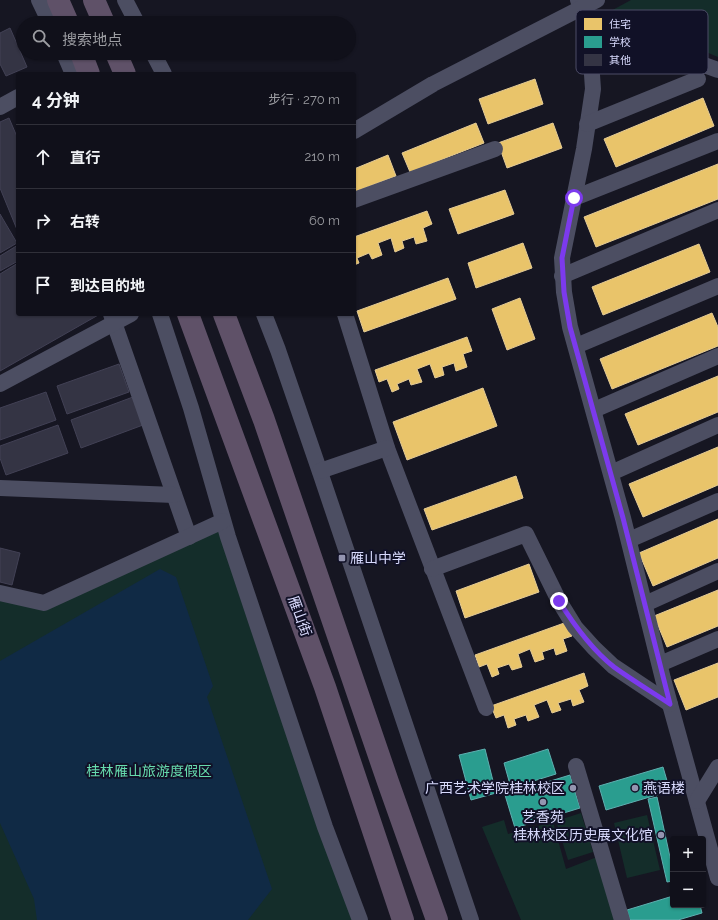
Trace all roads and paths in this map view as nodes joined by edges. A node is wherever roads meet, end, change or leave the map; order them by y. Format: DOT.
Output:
graph roads {
  1 [pos="39,0"];
  2 [pos="58,0"];
  3 [pos="94,0"];
  4 [pos="124,0"];
  5 [pos="578,0"];
  6 [pos="597,0"];
  7 [pos="577,10"];
  8 [pos="581,10"];
  9 [pos="576,11"];
  10 [pos="47,16"];
  11 [pos="65,16"];
  12 [pos="101,16"];
  13 [pos="133,16"];
  14 [pos="119,60"];
  15 [pos="156,60"];
  16 [pos="708,66"];
  17 [pos="718,70"];
  18 [pos="124,72"];
  19 [pos="163,72"];
  20 [pos="592,74"];
  21 [pos="698,79"];
  22 [pos="16,98"];
  23 [pos="0,107"];
  24 [pos="588,124"];
  25 [pos="356,130"];
  26 [pos="718,141"];
  27 [pos="494,149"];
  28 [pos="574,198"];
  29 [pos="356,199"];
  30 [pos="718,210"];
  31 [pos="562,276"];
  32 [pos="718,286"];
  33 [pos="123,316"];
  34 [pos="161,316"];
  35 [pos="189,316"];
  36 [pos="225,316"];
  37 [pos="265,316"];
  38 [pos="346,316"];
  39 [pos="112,319"];
  40 [pos="576,346"];
  41 [pos="718,356"];
  42 [pos="0,384"];
  43 [pos="594,410"];
  44 [pos="718,425"];
  45 [pos="387,448"];
  46 [pos="320,471"];
  47 [pos="611,473"];
  48 [pos="0,488"];
  49 [pos="174,495"];
  50 [pos="718,501"];
  51 [pos="223,521"];
  52 [pos="189,537"];
  53 [pos="629,540"];
  54 [pos="432,569"];
  55 [pos="718,571"];
  56 [pos="0,593"];
  57 [pos="645,604"];
  58 [pos="718,639"];
  59 [pos="660,664"];
  60 [pos="670,704"];
  61 [pos="486,708"];
  62 [pos="576,766"];
  63 [pos="718,767"];
  64 [pos="697,801"];
  65 [pos="718,878"];
  66 [pos="360,920"];
  67 [pos="402,920"];
  68 [pos="437,920"];
  69 [pos="471,920"];
  70 [pos="622,920"];
  1 -- 10 [label="street"];
  2 -- 11 [label="highway"];
  3 -- 12 [label="highway"];
  4 -- 13 [label="street"];
  5 -- 8 [label="street"];
  6 -- 7 [label="street"];
  9 -- 25 [label="street"];
  14 -- 18 [label="highway"];
  15 -- 19 [label="street"];
  16 -- 17 [label="street"];
  20 -- 24 [label="street"];
  21 -- 24 [label="street"];
  22 -- 23 [label="street"];
  24 -- 28 [label="street"];
  26 -- 28 [label="street"];
  27 -- 29 [label="street"];
  28 -- 31 [label="street"];
  30 -- 31 [label="street"];
  31 -- 40 [label="street"];
  32 -- 40 [label="street"];
  33 -- 39 [label="street"];
  34 -- 51 [label="street"];
  35 -- 67 [label="highway, 雁山街"];
  36 -- 68 [label="highway, 雁山街"];
  37 -- 46 [label="street"];
  38 -- 45 [label="street"];
  39 -- 42 [label="street"];
  39 -- 49 [label="street"];
  40 -- 43 [label="street"];
  41 -- 43 [label="street"];
  43 -- 47 [label="street"];
  44 -- 47 [label="street"];
  45 -- 46 [label="street"];
  45 -- 54 [label="street"];
  46 -- 69 [label="street"];
  47 -- 53 [label="street"];
  48 -- 49 [label="street"];
  49 -- 52 [label="street"];
  50 -- 53 [label="street"];
  51 -- 52 [label="street"];
  51 -- 66 [label="street"];
  52 -- 56 [label="street"];
  53 -- 57 [label="street"];
  54 -- 60 [label="street"];
  54 -- 61 [label="street"];
  55 -- 57 [label="street"];
  57 -- 59 [label="street"];
  58 -- 59 [label="street"];
  59 -- 60 [label="street"];
  60 -- 64 [label="street"];
  62 -- 70 [label="street"];
  63 -- 64 [label="street"];
  64 -- 65 [label="street"];
}
